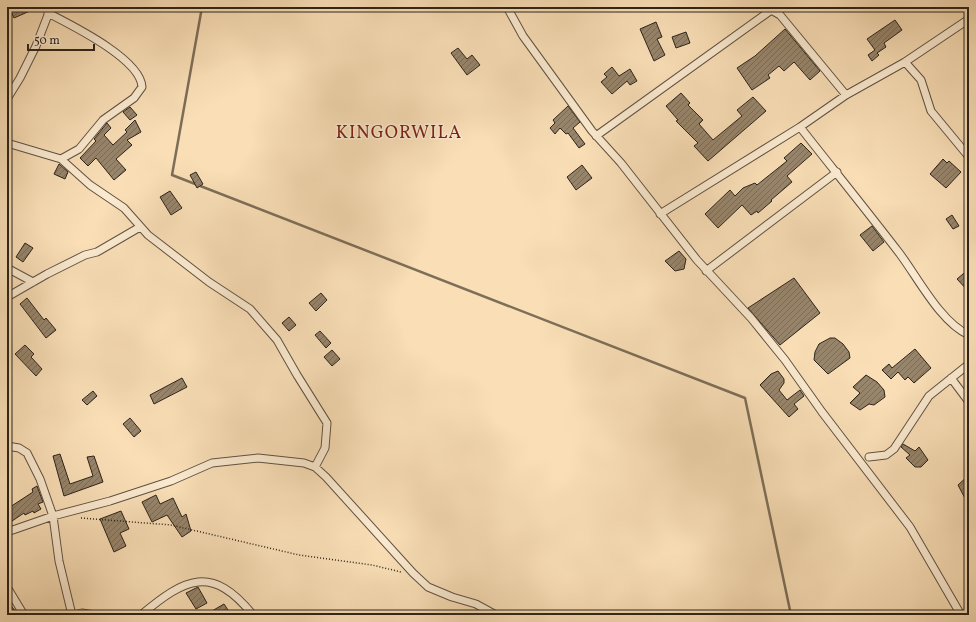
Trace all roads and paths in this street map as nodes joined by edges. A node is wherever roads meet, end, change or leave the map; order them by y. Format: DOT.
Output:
graph roads {
  1 [pos="507,7"];
  2 [pos="774,9"];
  3 [pos="50,10"];
  4 [pos="969,19"];
  5 [pos="906,62"];
  6 [pos="846,95"];
  7 [pos="7,99"];
  8 [pos="800,127"];
  9 [pos="596,136"];
  10 [pos="7,143"];
  11 [pos="969,157"];
  12 [pos="61,159"];
  13 [pos="836,172"];
  14 [pos="660,214"];
  15 [pos="140,227"];
  16 [pos="7,268"];
  17 [pos="706,270"];
  18 [pos="33,282"];
  19 [pos="7,297"];
  20 [pos="969,335"];
  21 [pos="969,364"];
  22 [pos="952,378"];
  23 [pos="969,402"];
  24 [pos="7,446"];
  25 [pos="869,457"];
  26 [pos="315,467"];
  27 [pos="53,516"];
  28 [pos="78,517"];
  29 [pos="7,532"];
  30 [pos="413,574"];
  31 [pos="7,587"];
  32 [pos="24,615"];
  33 [pos="73,615"];
  34 [pos="94,615"];
  35 [pos="140,615"];
  36 [pos="253,615"];
  37 [pos="496,615"];
  38 [pos="961,615"];
  1 -- 9 [label="street"];
  2 -- 6 [label="street"];
  2 -- 9 [label="street"];
  3 -- 7 [label="street"];
  3 -- 12 [label="street"];
  4 -- 5 [label="street"];
  5 -- 6 [label="street"];
  5 -- 11 [label="street"];
  6 -- 8 [label="street"];
  8 -- 13 [label="street"];
  8 -- 14 [label="street"];
  9 -- 14 [label="street"];
  10 -- 12 [label="street"];
  12 -- 15 [label="street"];
  13 -- 17 [label="street"];
  13 -- 20 [label="street"];
  14 -- 17 [label="street"];
  15 -- 18 [label="street"];
  15 -- 26 [label="street"];
  16 -- 18 [label="street"];
  17 -- 38 [label="street"];
  18 -- 19 [label="street"];
  21 -- 22 [label="street"];
  22 -- 23 [label="street"];
  22 -- 25 [label="street"];
  24 -- 27 [label="street"];
  26 -- 27 [label="street"];
  26 -- 30 [label="street"];
  27 -- 29 [label="street"];
  27 -- 33 [label="street"];
  28 -- 30 [label="path"];
  30 -- 37 [label="street"];
  31 -- 32 [label="street"];
  33 -- 34 [label="street"];
  35 -- 36 [label="street"];
}
